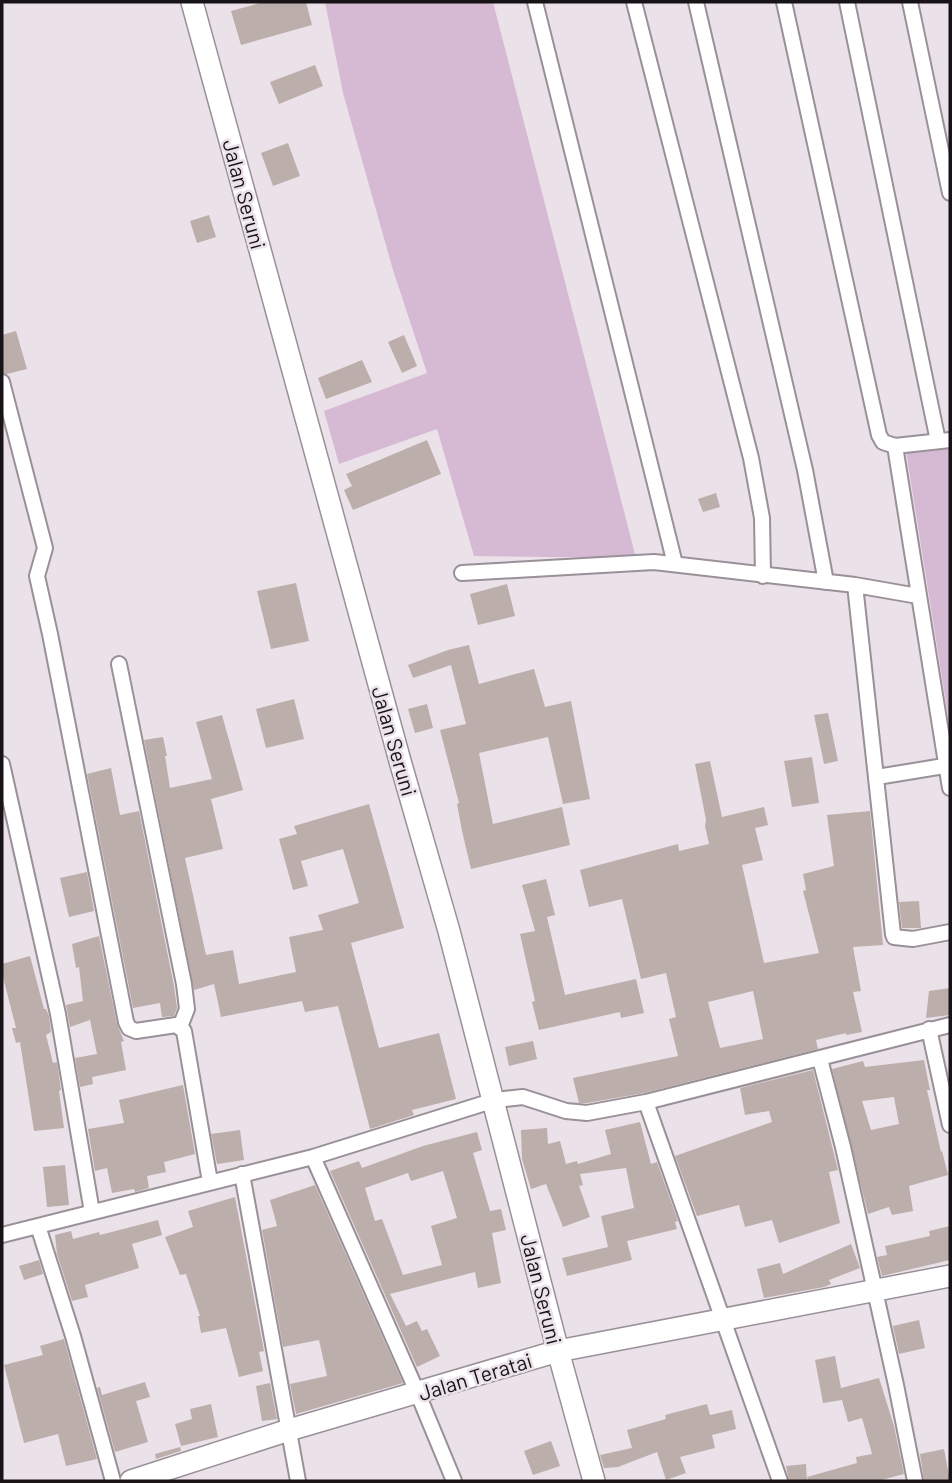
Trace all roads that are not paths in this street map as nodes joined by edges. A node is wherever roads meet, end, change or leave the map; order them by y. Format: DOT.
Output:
graph roads {
  1 [pos="192,2"];
  2 [pos="535,2"];
  3 [pos="634,2"];
  4 [pos="696,2"];
  5 [pos="784,2"];
  6 [pos="847,2"];
  7 [pos="910,2"];
  8 [pos="950,193"];
  9 [pos="2,382"];
  10 [pos="944,440"];
  11 [pos="895,446"];
  12 [pos="675,564"];
  13 [pos="462,573"];
  14 [pos="763,576"];
  15 [pos="826,582"];
  16 [pos="855,585"];
  17 [pos="918,596"];
  18 [pos="119,664"];
  19 [pos="2,764"];
  20 [pos="949,765"];
  21 [pos="877,778"];
  22 [pos="950,788"];
  23 [pos="950,932"];
  24 [pos="950,1025"];
  25 [pos="180,1027"];
  26 [pos="929,1029"];
  27 [pos="820,1059"];
  28 [pos="495,1100"];
  29 [pos="646,1102"];
  30 [pos="950,1125"];
  31 [pos="313,1157"];
  32 [pos="242,1174"];
  33 [pos="210,1182"];
  34 [pos="92,1212"];
  35 [pos="38,1226"];
  36 [pos="2,1235"];
  37 [pos="950,1276"];
  38 [pos="874,1291"];
  39 [pos="724,1319"];
  40 [pos="558,1350"];
  41 [pos="418,1394"];
  42 [pos="289,1430"];
  43 [pos="113,1481"];
  44 [pos="131,1481"];
  45 [pos="298,1481"];
  46 [pos="454,1481"];
  47 [pos="594,1481"];
  48 [pos="780,1481"];
  49 [pos="915,1481"];
  1 -- 28 [label="main road, Jalan Seruni"];
  2 -- 12 [label="street"];
  3 -- 14 [label="street"];
  4 -- 15 [label="street"];
  5 -- 11 [label="street"];
  6 -- 10 [label="street"];
  7 -- 8 [label="street"];
  9 -- 25 [label="street"];
  10 -- 11 [label="street"];
  11 -- 17 [label="street"];
  12 -- 13 [label="street"];
  12 -- 14 [label="street"];
  14 -- 15 [label="street"];
  15 -- 16 [label="street"];
  16 -- 17 [label="street"];
  16 -- 21 [label="street"];
  17 -- 20 [label="street"];
  18 -- 25 [label="street"];
  19 -- 34 [label="street"];
  20 -- 21 [label="street"];
  20 -- 22 [label="street"];
  21 -- 23 [label="street"];
  24 -- 26 [label="street"];
  25 -- 33 [label="street"];
  26 -- 27 [label="street"];
  26 -- 30 [label="street"];
  27 -- 29 [label="street"];
  27 -- 38 [label="street"];
  28 -- 29 [label="street"];
  28 -- 31 [label="street"];
  28 -- 40 [label="main road, Jalan Seruni"];
  29 -- 39 [label="street"];
  31 -- 32 [label="street"];
  31 -- 41 [label="street"];
  32 -- 33 [label="street"];
  32 -- 42 [label="street"];
  33 -- 34 [label="street"];
  34 -- 35 [label="street"];
  35 -- 36 [label="street"];
  35 -- 43 [label="street"];
  37 -- 38 [label="main road, Jalan Teratai"];
  38 -- 39 [label="main road, Jalan Teratai"];
  38 -- 49 [label="street"];
  39 -- 40 [label="main road, Jalan Teratai"];
  39 -- 48 [label="street"];
  40 -- 41 [label="main road, Jalan Teratai"];
  40 -- 47 [label="main road, Jalan Seruni"];
  41 -- 42 [label="main road, Jalan Teratai"];
  41 -- 46 [label="street"];
  42 -- 44 [label="main road, Jalan Teratai"];
  42 -- 45 [label="street"];
}
